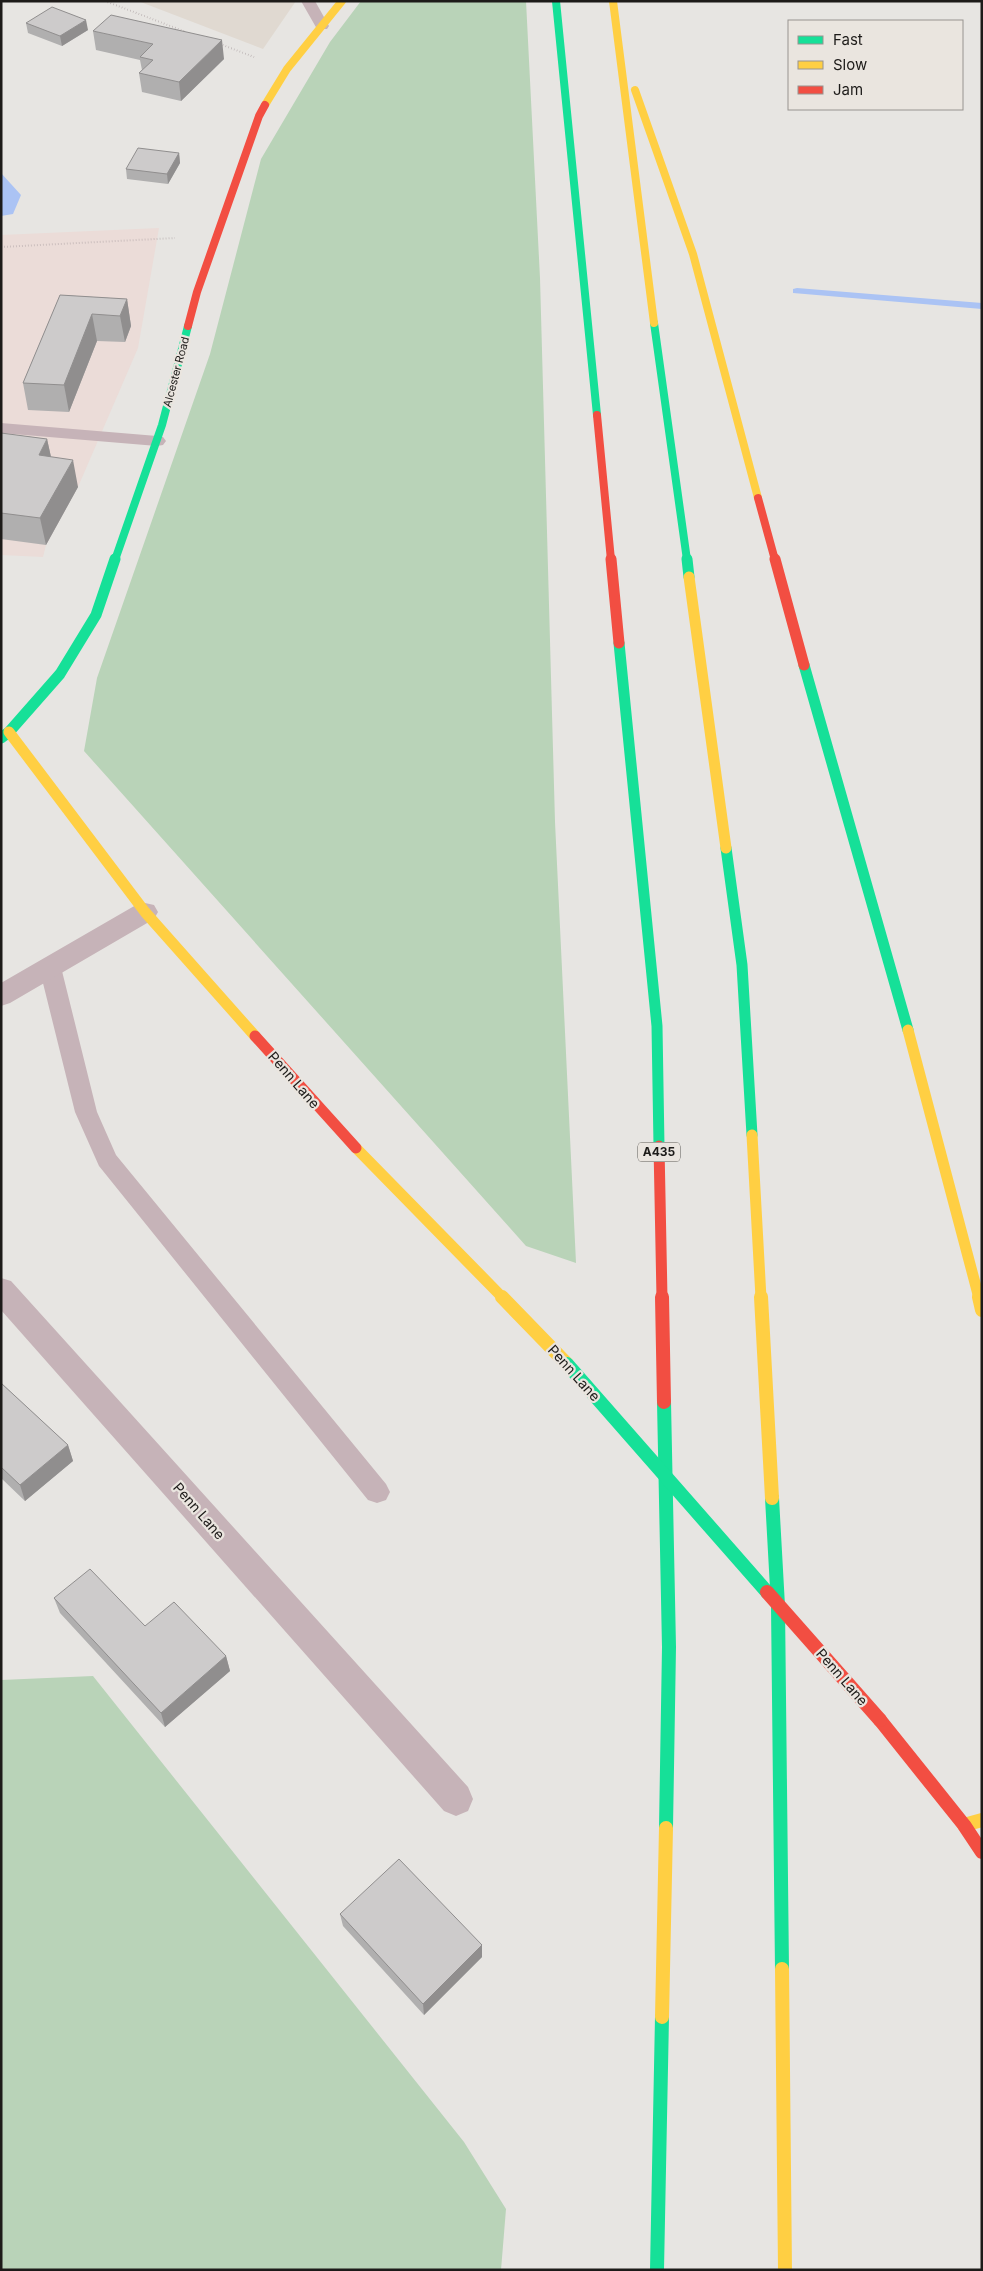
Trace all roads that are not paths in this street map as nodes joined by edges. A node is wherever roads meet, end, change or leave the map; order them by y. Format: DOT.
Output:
graph roads {
  1 [pos="308,1"];
  2 [pos="342,1"];
  3 [pos="556,1"];
  4 [pos="613,1"];
  5 [pos="322,26"];
  6 [pos="618,44"];
  7 [pos="1,428"];
  8 [pos="156,441"];
  9 [pos="5,735"];
  10 [pos="145,912"];
  11 [pos="50,968"];
  12 [pos="1,996"];
  13 [pos="1,1290"];
  14 [pos="982,1310"];
  15 [pos="377,1492"];
  16 [pos="456,1799"];
  17 [pos="982,1820"];
  18 [pos="964,1825"];
  19 [pos="982,1852"];
  20 [pos="657,2270"];
  21 [pos="785,2270"];
  1 -- 5 [label="lane"];
  2 -- 5 [label="main road, Alcester Road"];
  3 -- 20 [label="main road, A435"];
  4 -- 6 [label="main road"];
  5 -- 8 [label="main road, Alcester Road"];
  6 -- 14 [label="main road"];
  6 -- 21 [label="main road"];
  7 -- 8 [label="lane"];
  8 -- 9 [label="main road, Alcester Road"];
  9 -- 10 [label="main road, Penn Lane"];
  10 -- 11 [label="street"];
  10 -- 18 [label="main road, Penn Lane, bridge"];
  11 -- 12 [label="street"];
  11 -- 15 [label="lane"];
  13 -- 16 [label="street, Penn Lane"];
  17 -- 18 [label="main road"];
  18 -- 19 [label="main road, Penn Lane"];
}
